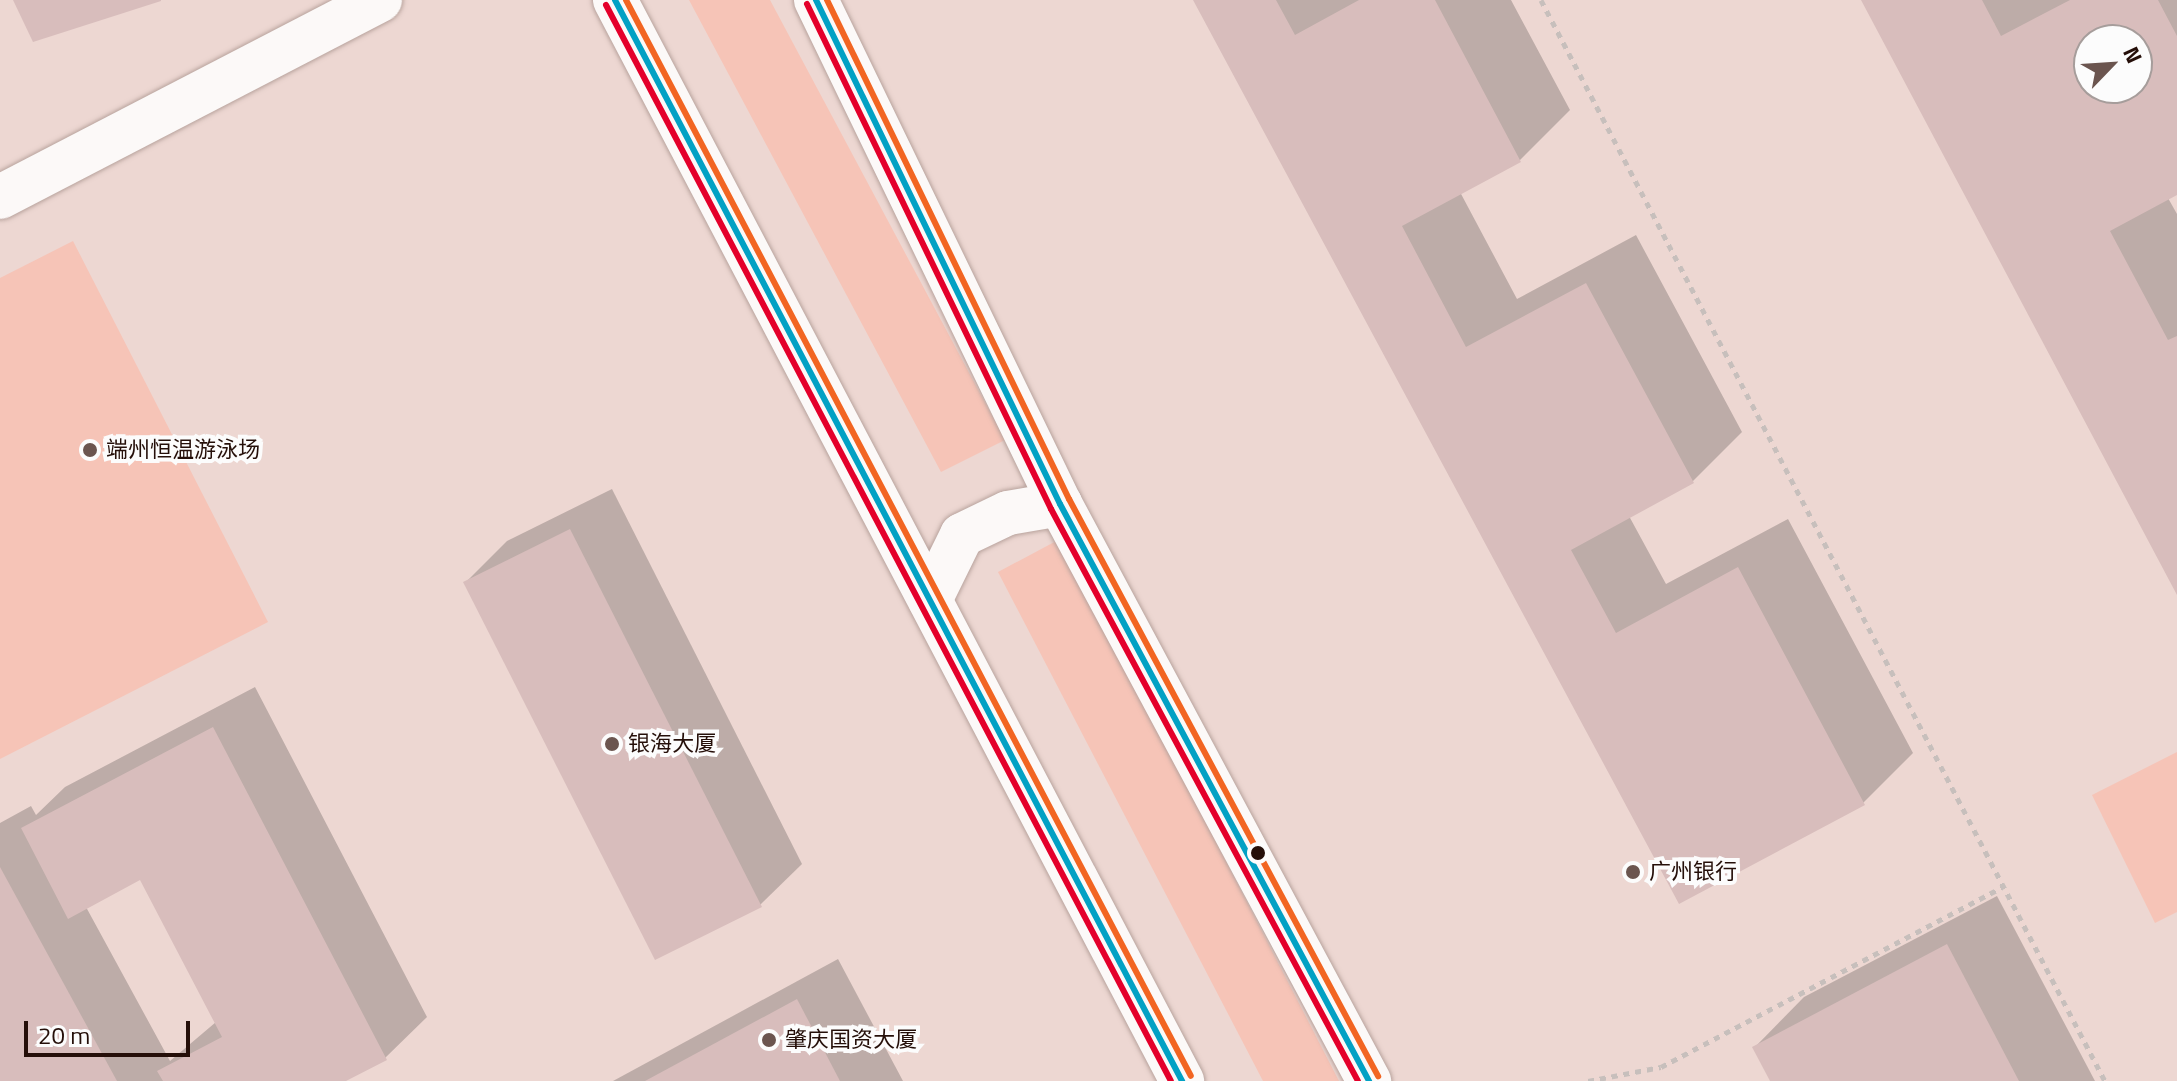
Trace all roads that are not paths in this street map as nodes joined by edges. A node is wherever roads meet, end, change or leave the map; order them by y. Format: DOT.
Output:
graph roads {
  1 [pos="380,0"];
  2 [pos="615,0"];
  3 [pos="816,0"];
  4 [pos="0,197"];
  5 [pos="1060,504"];
  6 [pos="930,600"];
  7 [pos="1169,1069"];
  8 [pos="1369,1081"];
  1 -- 4 [label="main road"];
  2 -- 6 [label="main road"];
  3 -- 5 [label="main road"];
  5 -- 6 [label="main road"];
  5 -- 8 [label="main road"];
  6 -- 7 [label="main road"];
}
